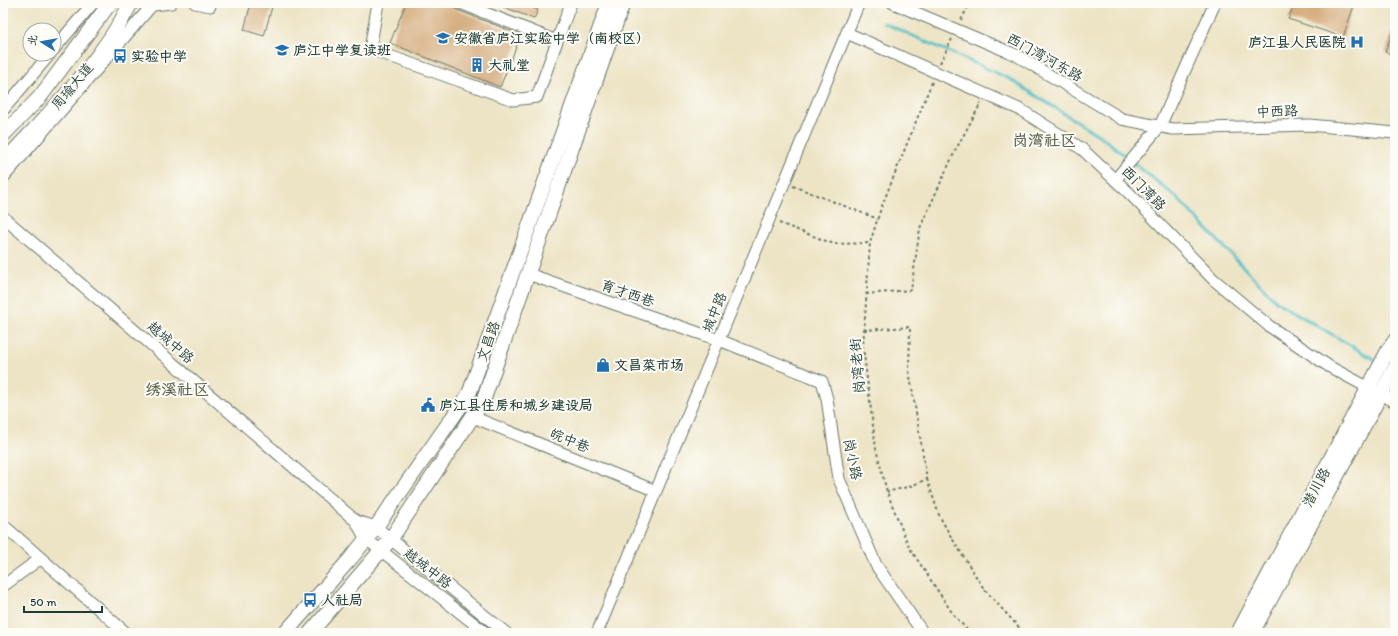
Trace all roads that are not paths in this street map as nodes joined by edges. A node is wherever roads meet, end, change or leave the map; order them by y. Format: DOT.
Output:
graph roads {
  1 [pos="93,3"];
  2 [pos="110,3"];
  3 [pos="131,3"];
  4 [pos="171,3"];
  5 [pos="195,3"];
  6 [pos="210,3"];
  7 [pos="378,3"];
  8 [pos="460,3"];
  9 [pos="571,3"];
  10 [pos="609,3"];
  11 [pos="623,3"];
  12 [pos="859,3"];
  13 [pos="893,3"];
  14 [pos="1215,3"];
  15 [pos="153,4"];
  16 [pos="847,33"];
  17 [pos="62,40"];
  18 [pos="557,41"];
  19 [pos="43,62"];
  20 [pos="3,110"];
  21 [pos="1160,126"];
  22 [pos="1395,133"];
  23 [pos="3,135"];
  24 [pos="3,163"];
  25 [pos="3,178"];
  26 [pos="1115,180"];
  27 [pos="3,217"];
  28 [pos="528,274"];
  29 [pos="719,340"];
  30 [pos="1392,345"];
  31 [pos="1395,368"];
  32 [pos="1370,387"];
  33 [pos="1382,394"];
  34 [pos="1395,402"];
  35 [pos="472,417"];
  36 [pos="656,491"];
  37 [pos="356,521"];
  38 [pos="3,525"];
  39 [pos="376,527"];
  40 [pos="365,538"];
  41 [pos="386,545"];
  42 [pos="41,558"];
  43 [pos="3,586"];
  44 [pos="126,633"];
  45 [pos="285,633"];
  46 [pos="310,633"];
  47 [pos="486,633"];
  48 [pos="506,633"];
  49 [pos="597,633"];
  50 [pos="922,633"];
  51 [pos="1238,633"];
  52 [pos="1252,633"];
  1 -- 17 [label="street"];
  2 -- 23 [label="main road, 周瑜大道"];
  3 -- 24 [label="main road, 周瑜大道"];
  4 -- 15 [label="street"];
  5 -- 6 [label="street"];
  7 -- 18 [label="street"];
  8 -- 18 [label="street"];
  9 -- 18 [label="street"];
  10 -- 39 [label="main road, 文昌路"];
  11 -- 28 [label="main road, 文昌路"];
  12 -- 16 [label="street, 城中路"];
  13 -- 21 [label="street, 西门湾河东路"];
  14 -- 21 [label="street"];
  15 -- 25 [label="street"];
  16 -- 26 [label="street, 西门湾路"];
  16 -- 29 [label="street, 城中路"];
  19 -- 20 [label="street"];
  21 -- 22 [label="street, 中西路"];
  21 -- 26 [label="street"];
  26 -- 32 [label="street, 西门湾路"];
  27 -- 37 [label="street, 越城中路"];
  28 -- 29 [label="street, 育才西巷"];
  28 -- 35 [label="main road, 文昌路"];
  29 -- 36 [label="street, 城中路"];
  29 -- 50 [label="street, 岗小路"];
  30 -- 32 [label="main road, 潜川路"];
  31 -- 33 [label="main road, 潜川路"];
  32 -- 33 [label="street, 西门湾路"];
  32 -- 51 [label="main road, 潜川路"];
  33 -- 34 [label="street, 西门湾路"];
  33 -- 52 [label="main road, 潜川路"];
  35 -- 36 [label="street, 皖中巷"];
  35 -- 41 [label="main road, 文昌路"];
  36 -- 49 [label="street, 城中路"];
  37 -- 39 [label="street, 越城中路"];
  37 -- 40 [label="street, 越城中路"];
  38 -- 42 [label="street"];
  39 -- 40 [label="main road, 文昌路"];
  39 -- 41 [label="street, 越城中路"];
  40 -- 41 [label="street, 越城中路"];
  40 -- 45 [label="main road, 文昌路"];
  41 -- 46 [label="main road, 文昌路"];
  41 -- 47 [label="street, 越城中路"];
  41 -- 48 [label="street"];
  42 -- 43 [label="street"];
  42 -- 44 [label="street"];
}
